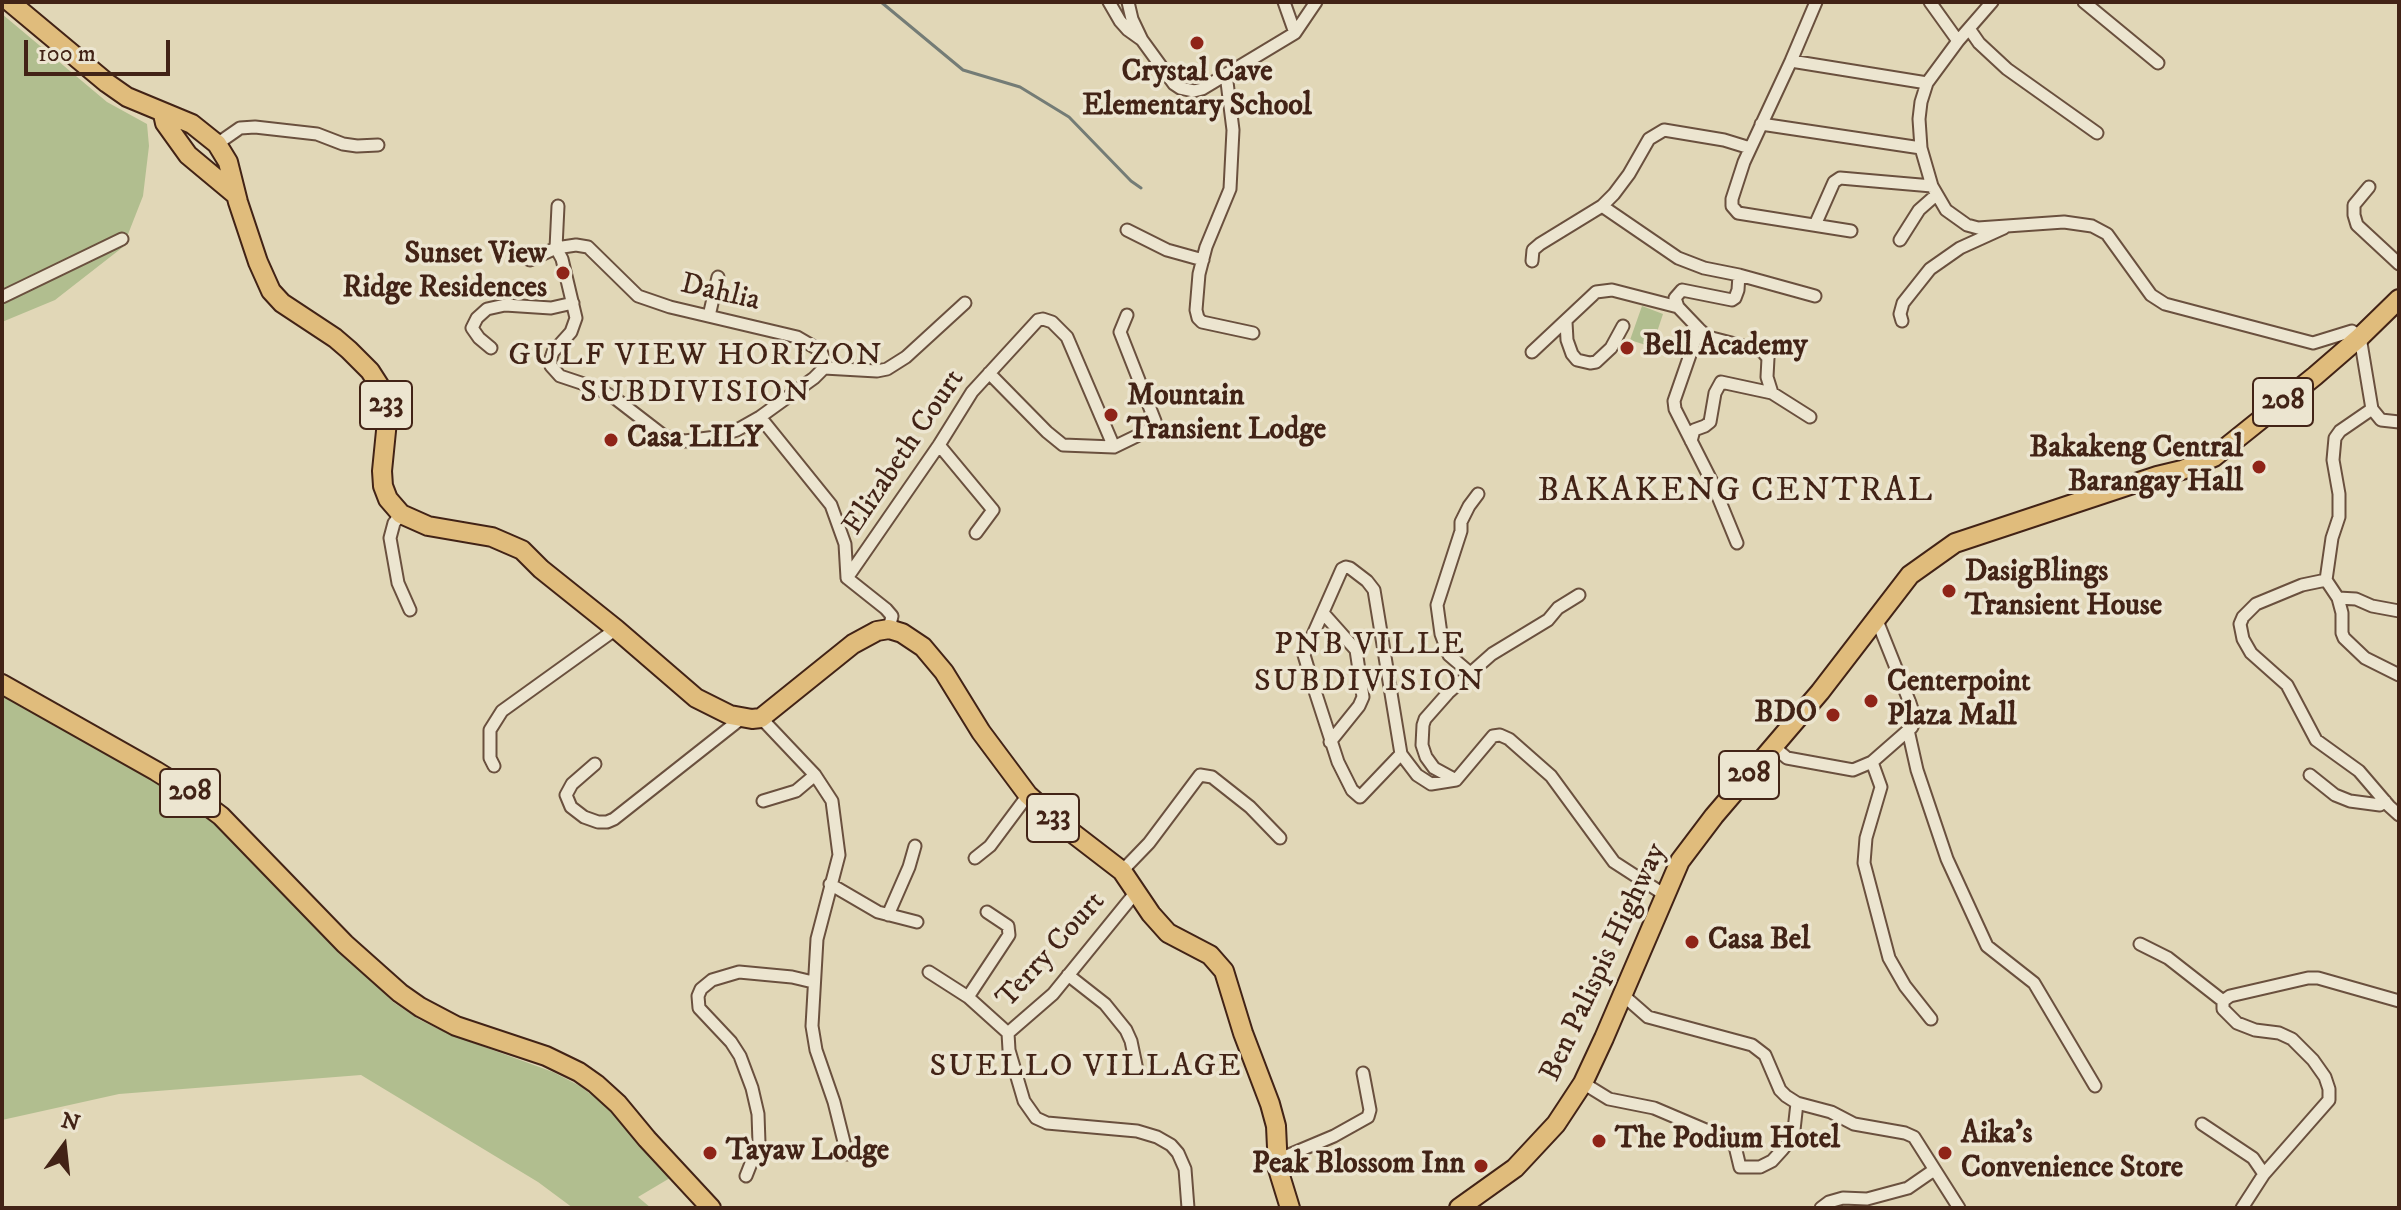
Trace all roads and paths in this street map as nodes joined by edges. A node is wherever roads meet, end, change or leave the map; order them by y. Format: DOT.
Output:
graph roads {
  1 [pos="10,2"];
  2 [pos="1109,2"];
  3 [pos="1128,2"];
  4 [pos="1284,2"];
  5 [pos="1316,2"];
  6 [pos="1816,2"];
  7 [pos="1930,2"];
  8 [pos="1992,2"];
  9 [pos="2084,2"];
  10 [pos="1970,30"];
  11 [pos="1295,33"];
  12 [pos="1142,40"];
  13 [pos="1958,41"];
  14 [pos="1791,61"];
  15 [pos="2158,63"];
  16 [pos="1226,74"];
  17 [pos="1927,83"];
  18 [pos="163,114"];
  19 [pos="1761,124"];
  20 [pos="2097,133"];
  21 [pos="217,144"];
  22 [pos="378,145"];
  23 [pos="1750,148"];
  24 [pos="1921,148"];
  25 [pos="2369,187"];
  26 [pos="1934,190"];
  27 [pos="236,195"];
  28 [pos="558,206"];
  29 [pos="1602,206"];
  30 [pos="1815,225"];
  31 [pos="2010,226"];
  32 [pos="1127,230"];
  33 [pos="1851,231"];
  34 [pos="122,239"];
  35 [pos="1900,240"];
  36 [pos="556,248"];
  37 [pos="530,260"];
  38 [pos="1203,260"];
  39 [pos="1532,261"];
  40 [pos="2399,264"];
  41 [pos="1739,275"];
  42 [pos="718,277"];
  43 [pos="1815,296"];
  44 [pos="2,297"];
  45 [pos="2399,299"];
  46 [pos="573,303"];
  47 [pos="965,303"];
  48 [pos="1678,307"];
  49 [pos="1127,315"];
  50 [pos="709,316"];
  51 [pos="1902,321"];
  52 [pos="1566,322"];
  53 [pos="1623,326"];
  54 [pos="1699,329"];
  55 [pos="1253,333"];
  56 [pos="2360,337"];
  57 [pos="491,348"];
  58 [pos="1532,352"];
  59 [pos="824,368"];
  60 [pos="989,373"];
  61 [pos="1772,393"];
  62 [pos="2372,409"];
  63 [pos="760,417"];
  64 [pos="1810,417"];
  65 [pos="2399,422"];
  66 [pos="1691,441"];
  67 [pos="939,445"];
  68 [pos="1114,447"];
  69 [pos="1478,494"];
  70 [pos="401,514"];
  71 [pos="976,533"];
  72 [pos="1737,543"];
  73 [pos="847,578"];
  74 [pos="2326,580"];
  75 [pos="1579,595"];
  76 [pos="2338,598"];
  77 [pos="410,610"];
  78 [pos="2399,611"];
  79 [pos="1323,613"];
  80 [pos="1876,618"];
  81 [pos="616,629"];
  82 [pos="889,629"];
  83 [pos="1470,673"];
  84 [pos="2399,675"];
  85 [pos="2,684"];
  86 [pos="752,718"];
  87 [pos="1908,730"];
  88 [pos="1330,742"];
  89 [pos="1774,747"];
  90 [pos="1401,754"];
  91 [pos="1872,762"];
  92 [pos="595,764"];
  93 [pos="494,766"];
  94 [pos="815,775"];
  95 [pos="2310,775"];
  96 [pos="1456,780"];
  97 [pos="1028,795"];
  98 [pos="763,801"];
  99 [pos="2385,801"];
  100 [pos="2399,815"];
  101 [pos="1280,838"];
  102 [pos="915,846"];
  103 [pos="975,858"];
  104 [pos="1122,871"];
  105 [pos="830,884"];
  106 [pos="1136,892"];
  107 [pos="1665,895"];
  108 [pos="987,912"];
  109 [pos="888,915"];
  110 [pos="917,922"];
  111 [pos="2140,944"];
  112 [pos="929,972"];
  113 [pos="1068,975"];
  114 [pos="813,982"];
  115 [pos="1624,996"];
  116 [pos="968,997"];
  117 [pos="2223,1001"];
  118 [pos="2399,1001"];
  119 [pos="1931,1019"];
  120 [pos="1008,1033"];
  121 [pos="1137,1070"];
  122 [pos="1363,1073"];
  123 [pos="1583,1083"];
  124 [pos="2095,1086"];
  125 [pos="1797,1103"];
  126 [pos="2202,1124"];
  127 [pos="847,1154"];
  128 [pos="1277,1160"];
  129 [pos="1934,1170"];
  130 [pos="2264,1174"];
  131 [pos="746,1176"];
  132 [pos="711,1208"];
  133 [pos="1188,1208"];
  134 [pos="1290,1208"];
  135 [pos="1459,1208"];
  136 [pos="1821,1208"];
  137 [pos="1959,1208"];
  138 [pos="2242,1208"];
  1 -- 18 [label="main road"];
  2 -- 12 [label="street"];
  3 -- 12 [label="street"];
  4 -- 11 [label="street"];
  5 -- 11 [label="street"];
  6 -- 14 [label="street"];
  7 -- 13 [label="street"];
  8 -- 10 [label="street"];
  9 -- 15 [label="street"];
  10 -- 13 [label="street"];
  10 -- 20 [label="street"];
  11 -- 16 [label="street"];
  12 -- 16 [label="street"];
  13 -- 17 [label="street"];
  14 -- 17 [label="street"];
  14 -- 19 [label="street"];
  16 -- 38 [label="street"];
  17 -- 24 [label="street"];
  18 -- 21 [label="main road"];
  18 -- 27 [label="main road"];
  19 -- 23 [label="street"];
  19 -- 24 [label="street"];
  21 -- 22 [label="street"];
  21 -- 27 [label="main road, 233"];
  23 -- 29 [label="street"];
  23 -- 30 [label="street"];
  24 -- 26 [label="street"];
  25 -- 40 [label="street"];
  26 -- 30 [label="street"];
  26 -- 31 [label="street"];
  26 -- 35 [label="street"];
  27 -- 70 [label="main road, 233"];
  28 -- 36 [label="street"];
  29 -- 39 [label="street"];
  29 -- 41 [label="street"];
  30 -- 33 [label="street"];
  31 -- 51 [label="street"];
  31 -- 56 [label="street"];
  32 -- 38 [label="street"];
  34 -- 44 [label="street"];
  36 -- 37 [label="street"];
  36 -- 46 [label="street"];
  36 -- 50 [label="street, Dahlia"];
  38 -- 55 [label="street"];
  41 -- 43 [label="street"];
  41 -- 48 [label="street"];
  42 -- 50 [label="street"];
  45 -- 56 [label="main road, Ben Palispis Highway / 208"];
  46 -- 57 [label="street"];
  46 -- 63 [label="street"];
  47 -- 59 [label="street"];
  48 -- 52 [label="street"];
  48 -- 54 [label="street"];
  49 -- 68 [label="street"];
  50 -- 59 [label="street, Dahlia"];
  52 -- 53 [label="street"];
  52 -- 58 [label="street"];
  54 -- 61 [label="street"];
  54 -- 66 [label="street"];
  56 -- 62 [label="street"];
  56 -- 80 [label="main road, Ben Palispis Highway / 208"];
  59 -- 63 [label="street"];
  60 -- 67 [label="street, Elizabeth Court"];
  60 -- 68 [label="street, Elizabeth Court"];
  60 -- 68 [label="street"];
  61 -- 64 [label="street"];
  61 -- 66 [label="street"];
  62 -- 65 [label="street"];
  62 -- 74 [label="street"];
  63 -- 73 [label="street"];
  66 -- 72 [label="street"];
  67 -- 71 [label="street"];
  67 -- 73 [label="street, Elizabeth Court"];
  69 -- 83 [label="street"];
  70 -- 77 [label="street"];
  70 -- 81 [label="main road"];
  73 -- 82 [label="street"];
  74 -- 76 [label="street"];
  74 -- 99 [label="street"];
  75 -- 83 [label="street"];
  76 -- 78 [label="street"];
  76 -- 84 [label="street"];
  79 -- 88 [label="street"];
  79 -- 88 [label="street"];
  79 -- 90 [label="street"];
  80 -- 87 [label="street"];
  80 -- 89 [label="main road, Ben Palispis Highway / 208"];
  81 -- 86 [label="main road"];
  81 -- 93 [label="street"];
  82 -- 86 [label="main road"];
  82 -- 97 [label="main road, 233"];
  83 -- 96 [label="street"];
  85 -- 132 [label="main road, 208"];
  86 -- 92 [label="street"];
  86 -- 94 [label="street"];
  87 -- 91 [label="street"];
  87 -- 124 [label="street"];
  88 -- 90 [label="street"];
  89 -- 91 [label="street"];
  89 -- 107 [label="main road, Ben Palispis Highway / 208"];
  90 -- 96 [label="street"];
  91 -- 119 [label="street"];
  94 -- 98 [label="street"];
  94 -- 105 [label="street"];
  95 -- 99 [label="street"];
  96 -- 107 [label="street"];
  97 -- 103 [label="street"];
  97 -- 104 [label="main road, 233"];
  99 -- 100 [label="street"];
  101 -- 104 [label="street"];
  102 -- 109 [label="street"];
  104 -- 106 [label="main road, 233"];
  105 -- 109 [label="street"];
  105 -- 114 [label="street"];
  106 -- 113 [label="street, Terry Court"];
  106 -- 128 [label="main road, 233"];
  107 -- 115 [label="main road, Ben Palispis Highway / 208"];
  108 -- 116 [label="street"];
  109 -- 110 [label="street"];
  111 -- 117 [label="street"];
  112 -- 116 [label="street"];
  113 -- 120 [label="street, Terry Court"];
  113 -- 121 [label="street"];
  114 -- 127 [label="street"];
  114 -- 131 [label="street"];
  115 -- 123 [label="main road, Ben Palispis Highway / 208"];
  115 -- 125 [label="street"];
  116 -- 120 [label="street"];
  117 -- 118 [label="street"];
  117 -- 130 [label="street"];
  120 -- 133 [label="street, Terry Court"];
  122 -- 128 [label="street"];
  123 -- 125 [label="street"];
  123 -- 135 [label="main road, Ben Palispis Highway / 208"];
  125 -- 129 [label="street"];
  126 -- 130 [label="street"];
  128 -- 134 [label="main road, 233"];
  129 -- 136 [label="street"];
  129 -- 137 [label="street"];
  130 -- 138 [label="street"];
}
